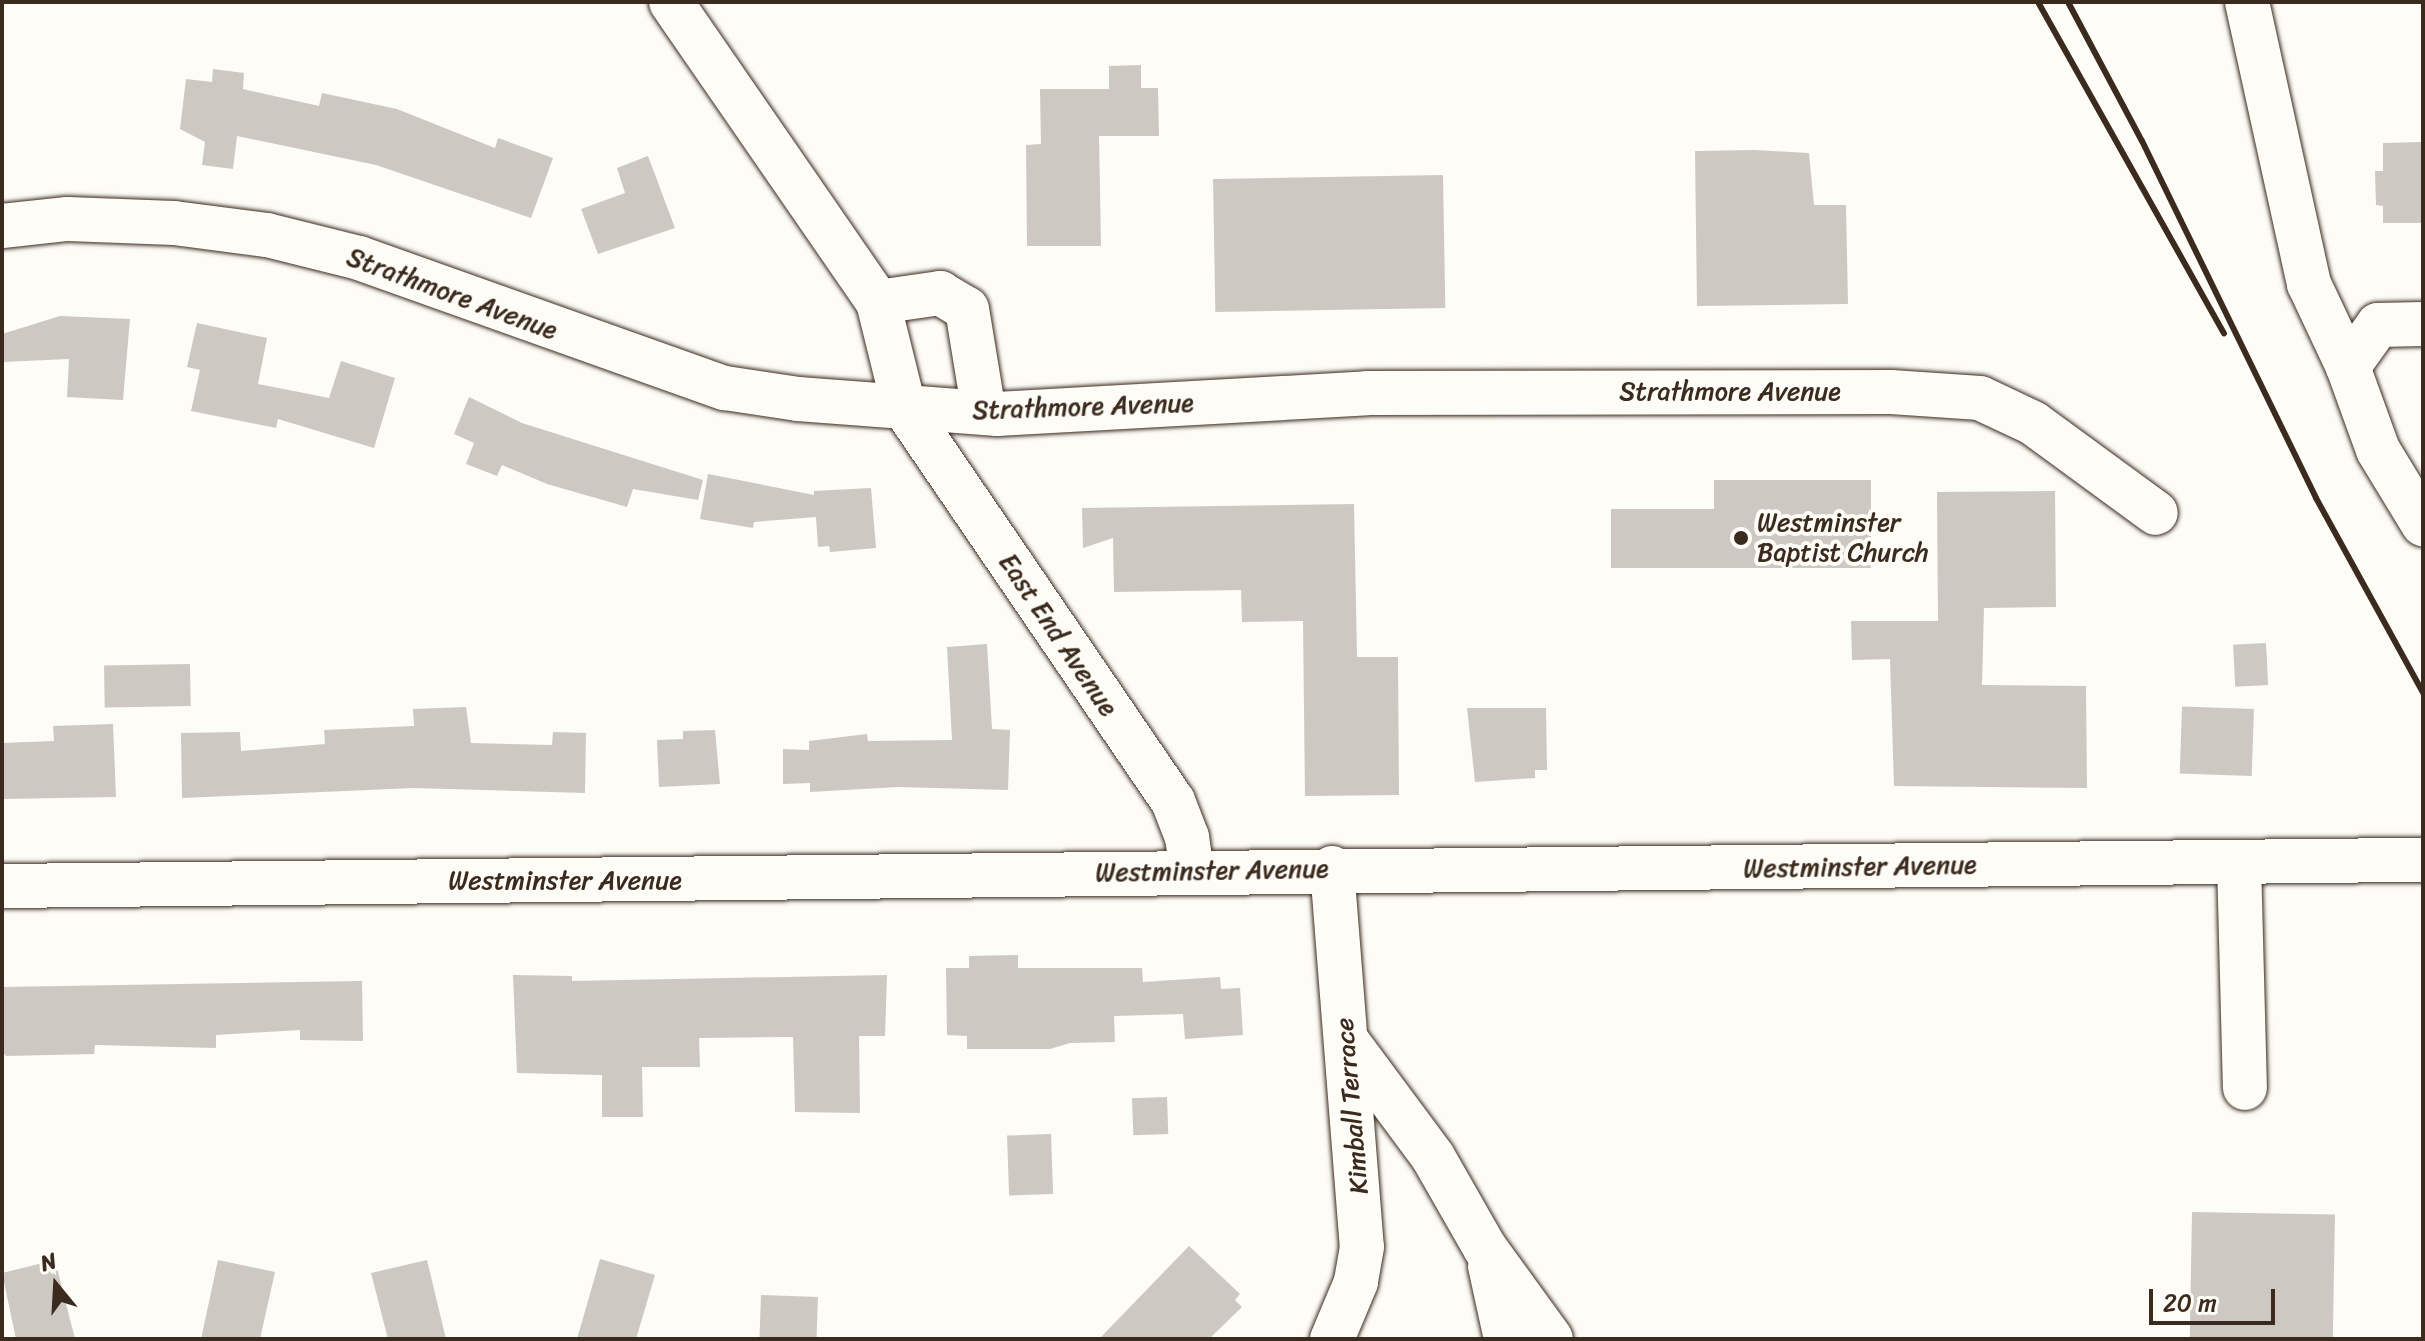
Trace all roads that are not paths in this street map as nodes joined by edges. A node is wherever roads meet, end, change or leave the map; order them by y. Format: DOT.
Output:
graph roads {
  1 [pos="671,2"];
  2 [pos="2247,2"];
  3 [pos="2,226"];
  4 [pos="878,302"];
  5 [pos="2423,324"];
  6 [pos="2348,367"];
  7 [pos="904,407"];
  8 [pos="984,413"];
  9 [pos="2156,513"];
  10 [pos="2423,524"];
  11 [pos="2423,860"];
  12 [pos="2239,862"];
  13 [pos="1332,868"];
  14 [pos="1192,872"];
  15 [pos="2,886"];
  16 [pos="1347,1041"];
  17 [pos="2245,1088"];
  18 [pos="1485,1248"];
  19 [pos="1332,1339"];
  20 [pos="1506,1339"];
  21 [pos="1551,1339"];
  1 -- 4 [label="street"];
  2 -- 6 [label="street"];
  3 -- 7 [label="street, Strathmore Avenue"];
  4 -- 7 [label="street"];
  4 -- 8 [label="street"];
  5 -- 6 [label="street"];
  6 -- 10 [label="street"];
  7 -- 8 [label="street, Strathmore Avenue"];
  7 -- 14 [label="street, East End Avenue"];
  8 -- 9 [label="street, Strathmore Avenue"];
  11 -- 12 [label="street, Westminster Avenue"];
  12 -- 13 [label="street, Westminster Avenue"];
  12 -- 17 [label="street"];
  13 -- 14 [label="street, Westminster Avenue"];
  13 -- 16 [label="street, Kimball Terrace"];
  14 -- 15 [label="street, Westminster Avenue"];
  16 -- 18 [label="street"];
  16 -- 19 [label="street, Kimball Terrace"];
  18 -- 20 [label="street"];
  18 -- 21 [label="street"];
}
